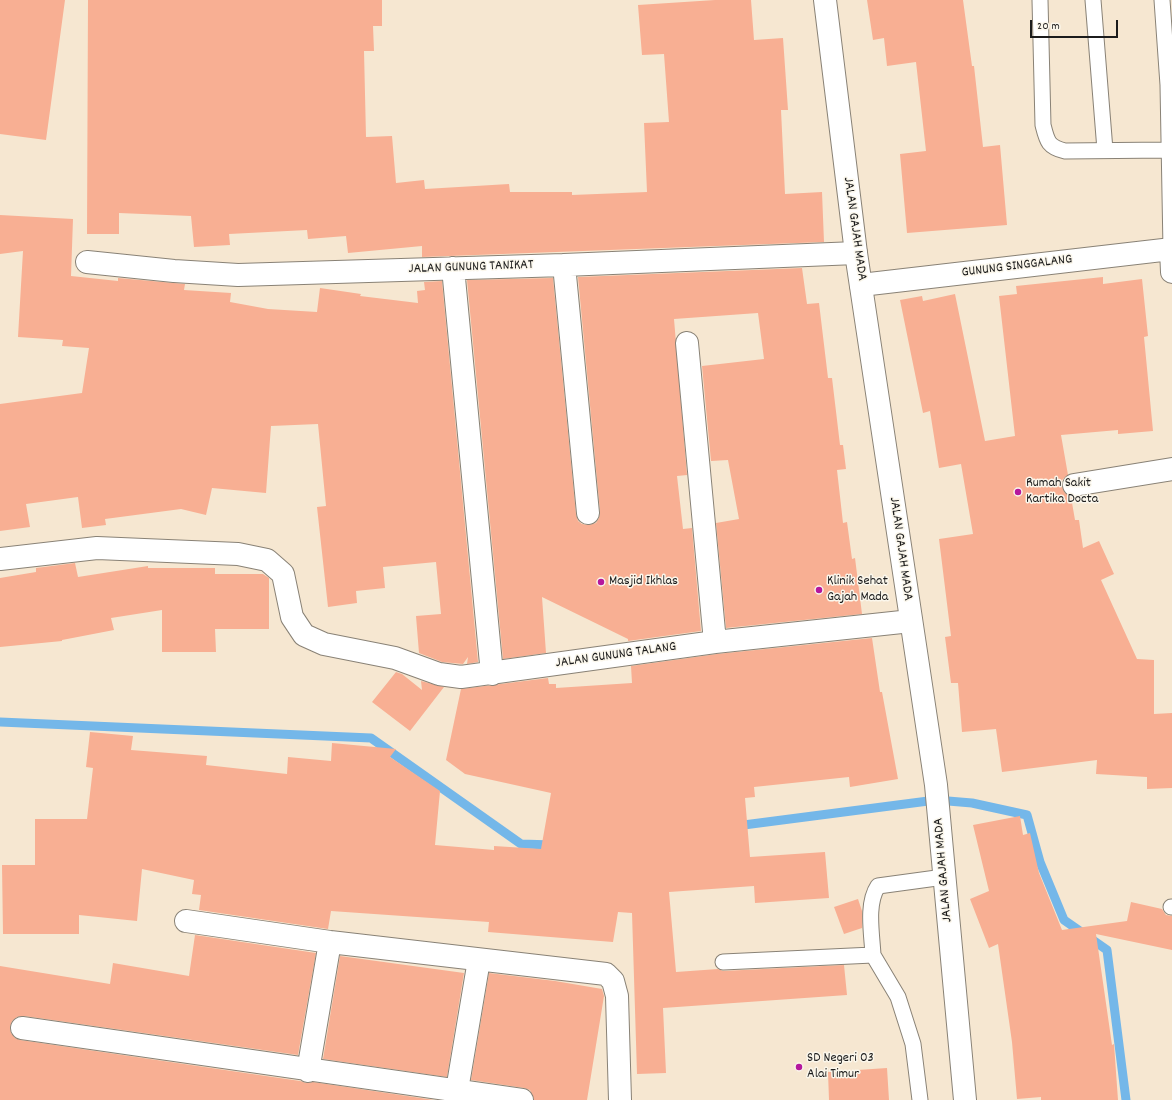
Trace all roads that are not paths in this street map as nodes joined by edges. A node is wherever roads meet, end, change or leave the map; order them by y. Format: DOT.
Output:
graph roads {
  1 [pos="825,0"];
  2 [pos="1040,0"];
  3 [pos="1093,0"];
  4 [pos="1162,0"];
  5 [pos="1105,150"];
  6 [pos="1168,150"];
  7 [pos="1171,249"];
  8 [pos="856,253"];
  9 [pos="87,262"];
  10 [pos="564,265"];
  11 [pos="453,268"];
  12 [pos="1172,272"];
  13 [pos="861,285"];
  14 [pos="687,343"];
  15 [pos="1172,469"];
  16 [pos="1074,485"];
  17 [pos="588,513"];
  18 [pos="0,559"];
  19 [pos="911,621"];
  20 [pos="715,642"];
  21 [pos="492,674"];
  22 [pos="944,877"];
  23 [pos="186,921"];
  24 [pos="330,942"];
  25 [pos="873,955"];
  26 [pos="479,960"];
  27 [pos="723,962"];
  28 [pos="22,1028"];
  29 [pos="308,1071"];
  30 [pos="456,1090"];
  31 [pos="522,1100"];
  32 [pos="620,1100"];
  33 [pos="920,1100"];
  34 [pos="965,1100"];
  1 -- 8 [label="street, JALAN GAJAH MADA"];
  2 -- 5 [label="lane"];
  3 -- 5 [label="lane"];
  4 -- 6 [label="lane"];
  5 -- 6 [label="lane"];
  6 -- 7 [label="lane"];
  7 -- 12 [label="street"];
  7 -- 13 [label="street, GUNUNG SINGGALANG"];
  8 -- 10 [label="street, JALAN GUNUNG TANIKAT"];
  8 -- 13 [label="street, JALAN GAJAH MADA"];
  9 -- 11 [label="street, JALAN GUNUNG TANIKAT"];
  10 -- 11 [label="street, JALAN GUNUNG TANIKAT"];
  10 -- 17 [label="street"];
  11 -- 21 [label="street"];
  13 -- 19 [label="street, JALAN GAJAH MADA"];
  14 -- 20 [label="street"];
  15 -- 16 [label="street"];
  18 -- 21 [label="street, JALAN GUNUNG TALANG"];
  19 -- 20 [label="street, JALAN GUNUNG TALANG"];
  19 -- 22 [label="street, JALAN GAJAH MADA"];
  20 -- 21 [label="street, JALAN GUNUNG TALANG"];
  22 -- 25 [label="lane"];
  22 -- 34 [label="street, JALAN GAJAH MADA"];
  23 -- 24 [label="street"];
  24 -- 26 [label="street"];
  24 -- 29 [label="street"];
  25 -- 27 [label="lane"];
  25 -- 33 [label="lane"];
  26 -- 30 [label="street"];
  26 -- 32 [label="street"];
  28 -- 29 [label="street"];
  29 -- 30 [label="street"];
  30 -- 31 [label="street"];
}
